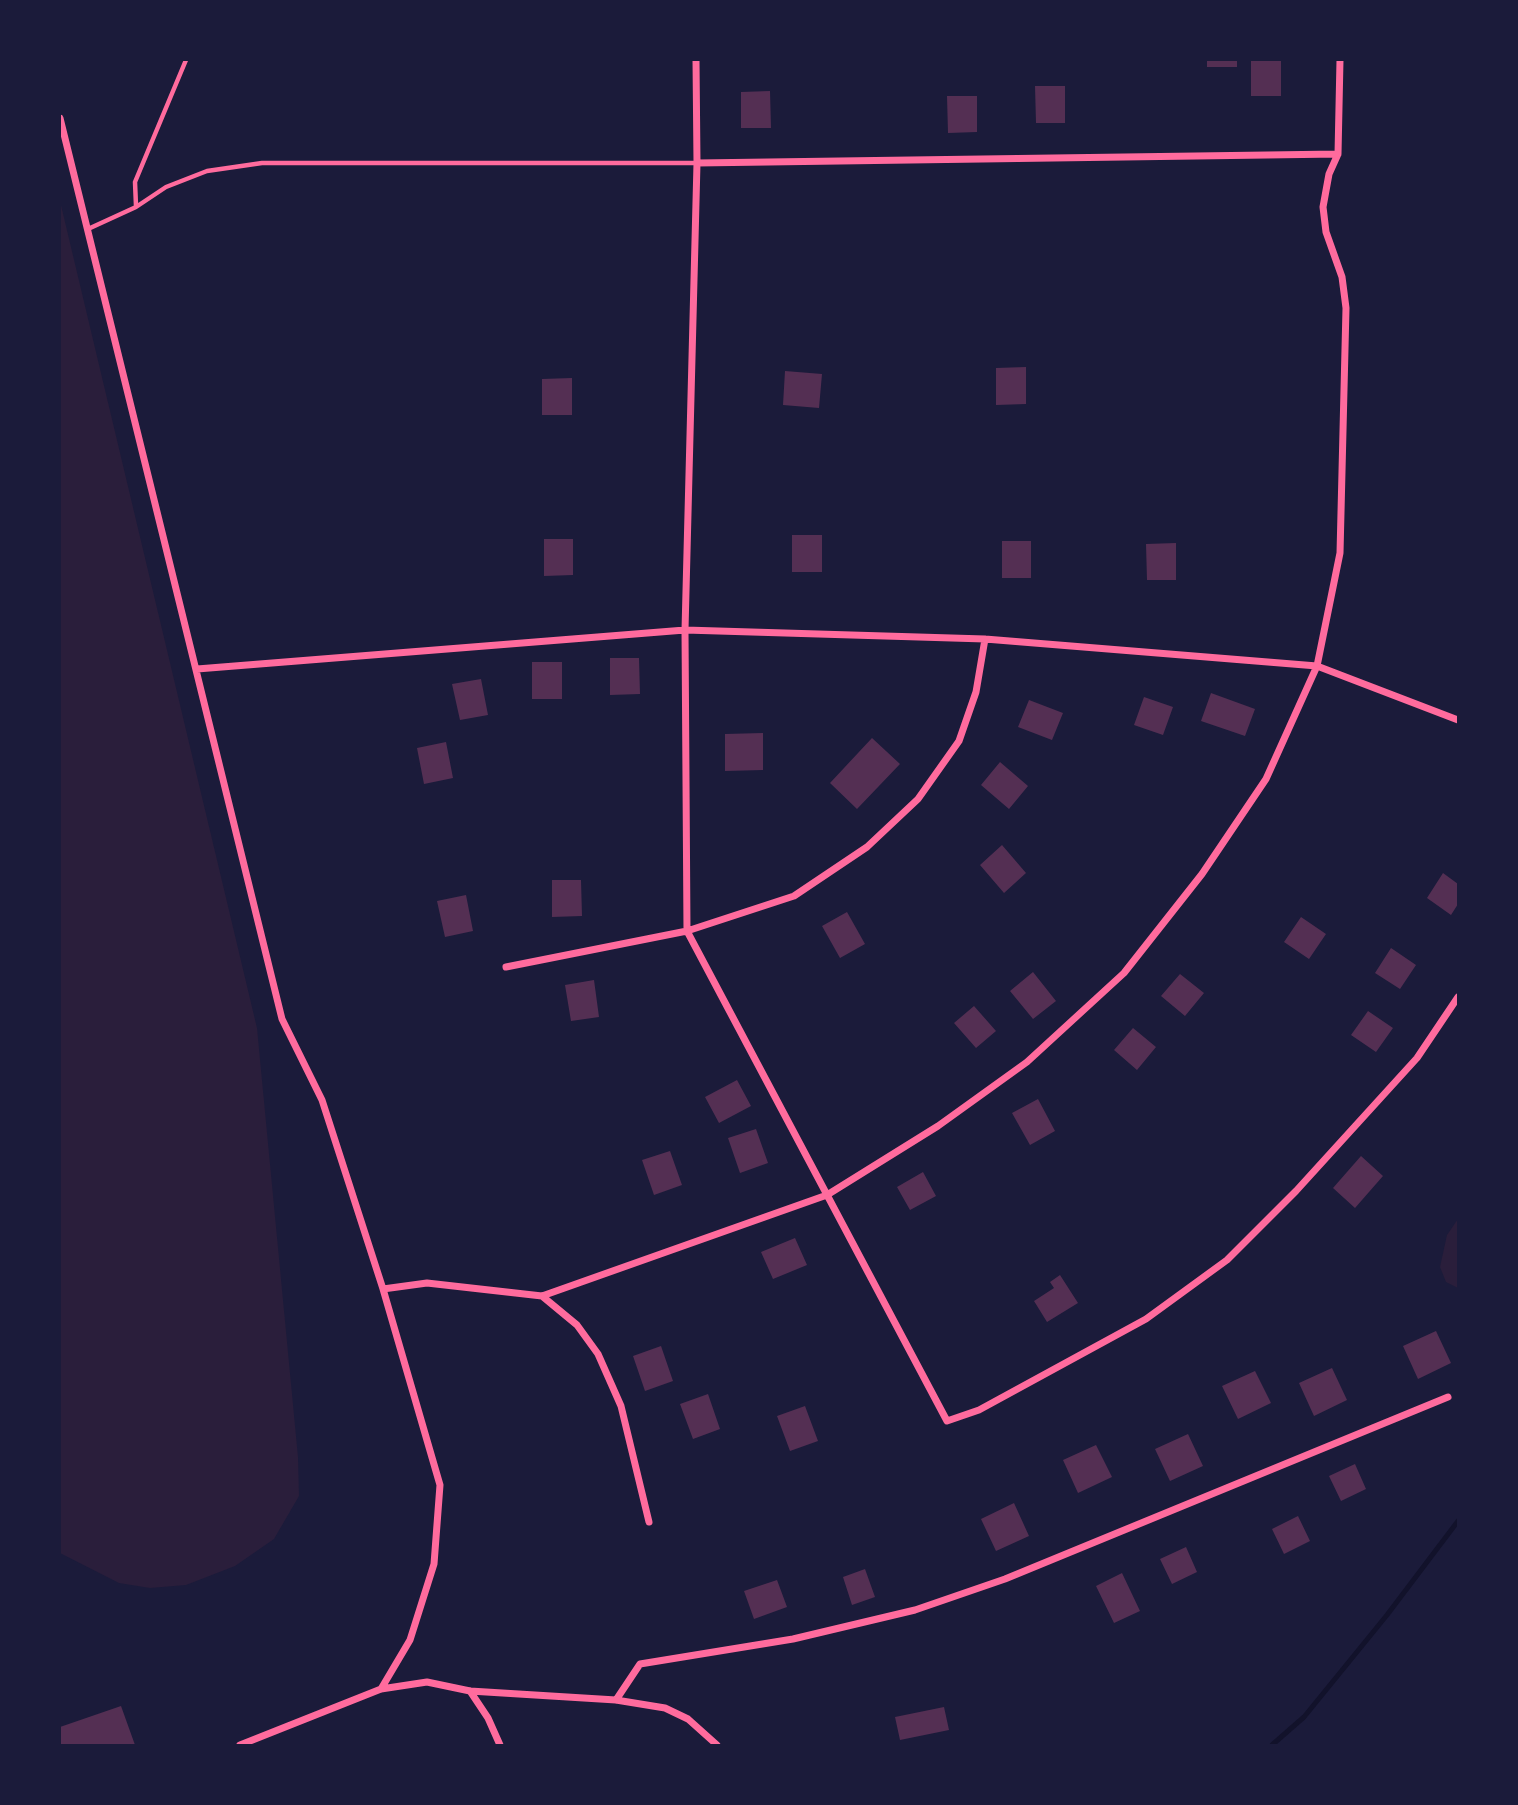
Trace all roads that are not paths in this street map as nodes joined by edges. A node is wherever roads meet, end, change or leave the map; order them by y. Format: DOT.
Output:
graph roads {
  1 [pos="186,60"];
  2 [pos="696,60"];
  3 [pos="1340,60"];
  4 [pos="60,118"];
  5 [pos="1338,155"];
  6 [pos="697,163"];
  7 [pos="136,207"];
  8 [pos="88,229"];
  9 [pos="685,630"];
  10 [pos="985,639"];
  11 [pos="1317,666"];
  12 [pos="197,669"];
  13 [pos="1458,720"];
  14 [pos="687,931"];
  15 [pos="506,967"];
  16 [pos="1458,997"];
  17 [pos="827,1195"];
  18 [pos="383,1289"];
  19 [pos="542,1296"];
  20 [pos="1448,1397"];
  21 [pos="649,1522"];
  22 [pos="381,1689"];
  23 [pos="470,1691"];
  24 [pos="616,1700"];
  25 [pos="240,1745"];
  26 [pos="500,1745"];
  27 [pos="718,1745"];
  1 -- 7 [label="lane"];
  2 -- 6 [label="street"];
  3 -- 5 [label="street"];
  4 -- 8 [label="street"];
  5 -- 6 [label="street"];
  5 -- 11 [label="street"];
  6 -- 7 [label="lane"];
  6 -- 9 [label="street"];
  7 -- 8 [label="lane"];
  8 -- 12 [label="street"];
  9 -- 10 [label="street"];
  9 -- 12 [label="street"];
  9 -- 14 [label="street"];
  10 -- 11 [label="street"];
  10 -- 14 [label="street"];
  11 -- 13 [label="street"];
  11 -- 17 [label="street"];
  12 -- 18 [label="street"];
  14 -- 15 [label="street"];
  14 -- 17 [label="street"];
  16 -- 17 [label="street"];
  17 -- 19 [label="street"];
  18 -- 19 [label="street"];
  18 -- 22 [label="street"];
  19 -- 21 [label="street"];
  20 -- 24 [label="street"];
  22 -- 23 [label="street"];
  22 -- 25 [label="street"];
  23 -- 24 [label="street"];
  23 -- 26 [label="street"];
  24 -- 27 [label="street"];
}
